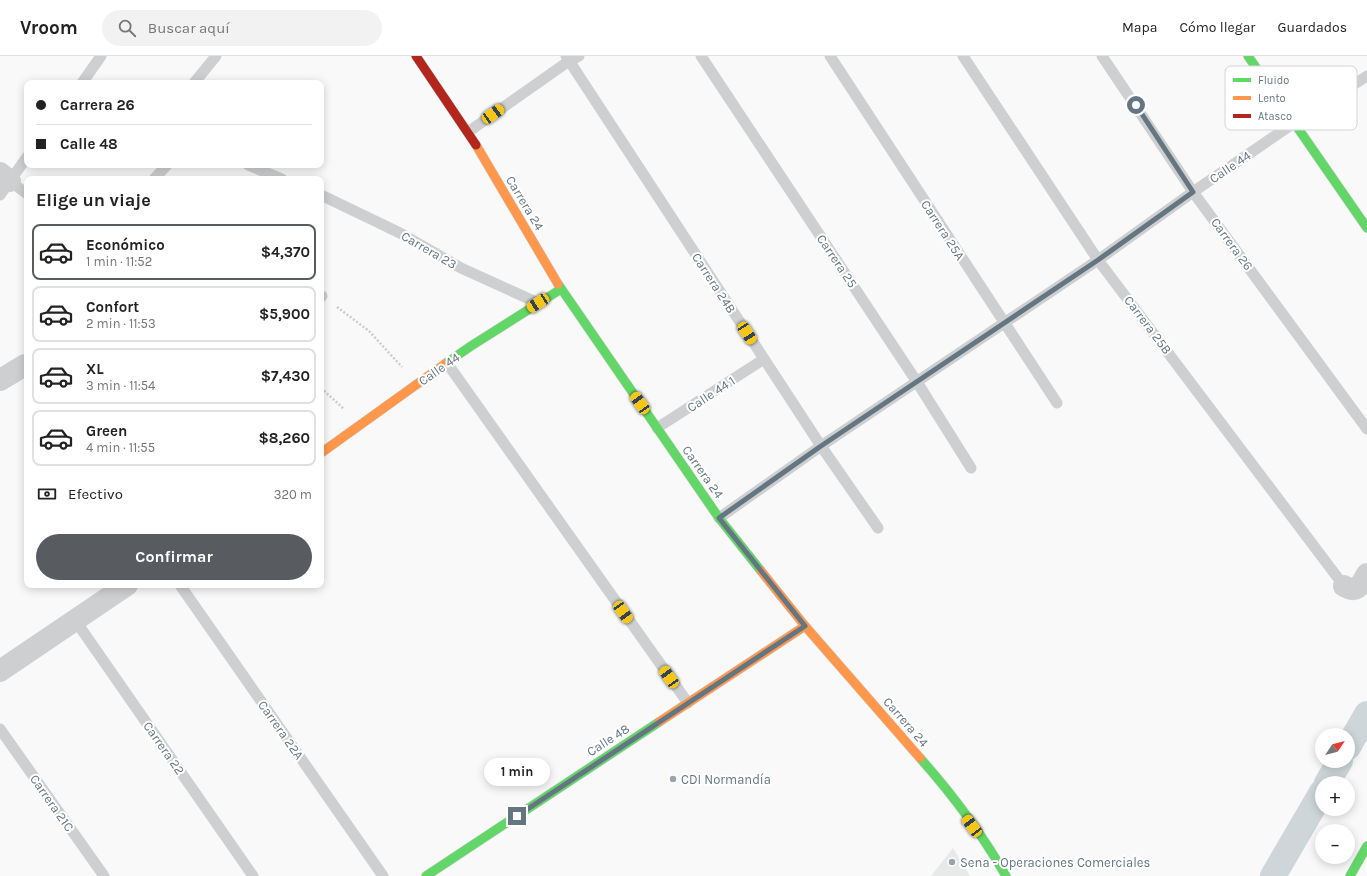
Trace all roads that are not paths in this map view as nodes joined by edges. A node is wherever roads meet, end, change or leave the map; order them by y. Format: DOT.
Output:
graph roads {
  1 [pos="102,56"];
  2 [pos="216,56"];
  3 [pos="416,56"];
  4 [pos="701,56"];
  5 [pos="830,56"];
  6 [pos="963,56"];
  7 [pos="1102,56"];
  8 [pos="1248,56"];
  9 [pos="572,58"];
  10 [pos="1255,66"];
  11 [pos="1367,76"];
  12 [pos="84,80"];
  13 [pos="196,80"];
  14 [pos="1357,82"];
  15 [pos="1284,130"];
  16 [pos="1299,130"];
  17 [pos="468,132"];
  18 [pos="24,160"];
  19 [pos="164,168"];
  20 [pos="255,168"];
  21 [pos="157,176"];
  22 [pos="275,176"];
  23 [pos="3,183"];
  24 [pos="1193,192"];
  25 [pos="24,193"];
  26 [pos="324,196"];
  27 [pos="1367,228"];
  28 [pos="1098,260"];
  29 [pos="561,289"];
  30 [pos="538,303"];
  31 [pos="1004,323"];
  32 [pos="764,359"];
  33 [pos="448,363"];
  34 [pos="24,366"];
  35 [pos="0,380"];
  36 [pos="917,382"];
  37 [pos="1057,403"];
  38 [pos="658,428"];
  39 [pos="1367,429"];
  40 [pos="821,446"];
  41 [pos="324,451"];
  42 [pos="971,468"];
  43 [pos="719,518"];
  44 [pos="878,528"];
  45 [pos="1367,574"];
  46 [pos="1344,586"];
  47 [pos="123,588"];
  48 [pos="182,588"];
  49 [pos="75,620"];
  50 [pos="805,626"];
  51 [pos="0,671"];
  52 [pos="688,703"];
  53 [pos="0,729"];
  54 [pos="1367,846"];
  55 [pos="104,876"];
  56 [pos="253,876"];
  57 [pos="383,876"];
  58 [pos="426,876"];
  59 [pos="1006,876"];
  60 [pos="1350,876"];
  1 -- 12 [label="lane"];
  2 -- 13 [label="lane"];
  3 -- 17 [label="street, Carrera 24"];
  4 -- 36 [label="lane, Carrera 25"];
  5 -- 31 [label="lane, Carrera 25A"];
  6 -- 28 [label="lane, Carrera 25B"];
  7 -- 24 [label="lane, Carrera 26"];
  8 -- 10 [label="street"];
  9 -- 17 [label="lane"];
  9 -- 32 [label="lane, Carrera 24B"];
  11 -- 14 [label="lane, Calle 44"];
  15 -- 24 [label="lane, Calle 44"];
  16 -- 27 [label="street"];
  17 -- 29 [label="street, Carrera 24"];
  18 -- 23 [label="lane"];
  19 -- 21 [label="lane"];
  20 -- 22 [label="lane"];
  23 -- 25 [label="lane"];
  24 -- 28 [label="lane, Calle 44"];
  24 -- 39 [label="lane, Carrera 26"];
  26 -- 30 [label="lane, Carrera 23"];
  28 -- 31 [label="lane, Calle 44"];
  28 -- 46 [label="lane, Carrera 25B"];
  29 -- 30 [label="street, Calle 44"];
  29 -- 38 [label="street, Carrera 24"];
  30 -- 33 [label="street, Calle 44"];
  31 -- 36 [label="lane, Calle 44"];
  31 -- 37 [label="lane, Carrera 25A"];
  32 -- 38 [label="lane, Calle 44 1"];
  32 -- 40 [label="lane, Carrera 24B"];
  33 -- 41 [label="street, Calle 44"];
  33 -- 52 [label="lane"];
  34 -- 35 [label="street"];
  36 -- 40 [label="lane, Calle 44"];
  36 -- 42 [label="lane, Carrera 25"];
  38 -- 43 [label="street, Carrera 24"];
  40 -- 43 [label="lane, Calle 44"];
  40 -- 44 [label="lane, Carrera 24B"];
  43 -- 50 [label="street, Carrera 24"];
  45 -- 46 [label="street"];
  47 -- 49 [label="street"];
  48 -- 57 [label="lane, Carrera 22A"];
  49 -- 51 [label="street"];
  49 -- 56 [label="lane, Carrera 22"];
  50 -- 52 [label="street, Calle 48"];
  50 -- 59 [label="street, Carrera 24"];
  52 -- 58 [label="street, Calle 48"];
  53 -- 55 [label="lane, Carrera 21C"];
  54 -- 60 [label="street"];
}
